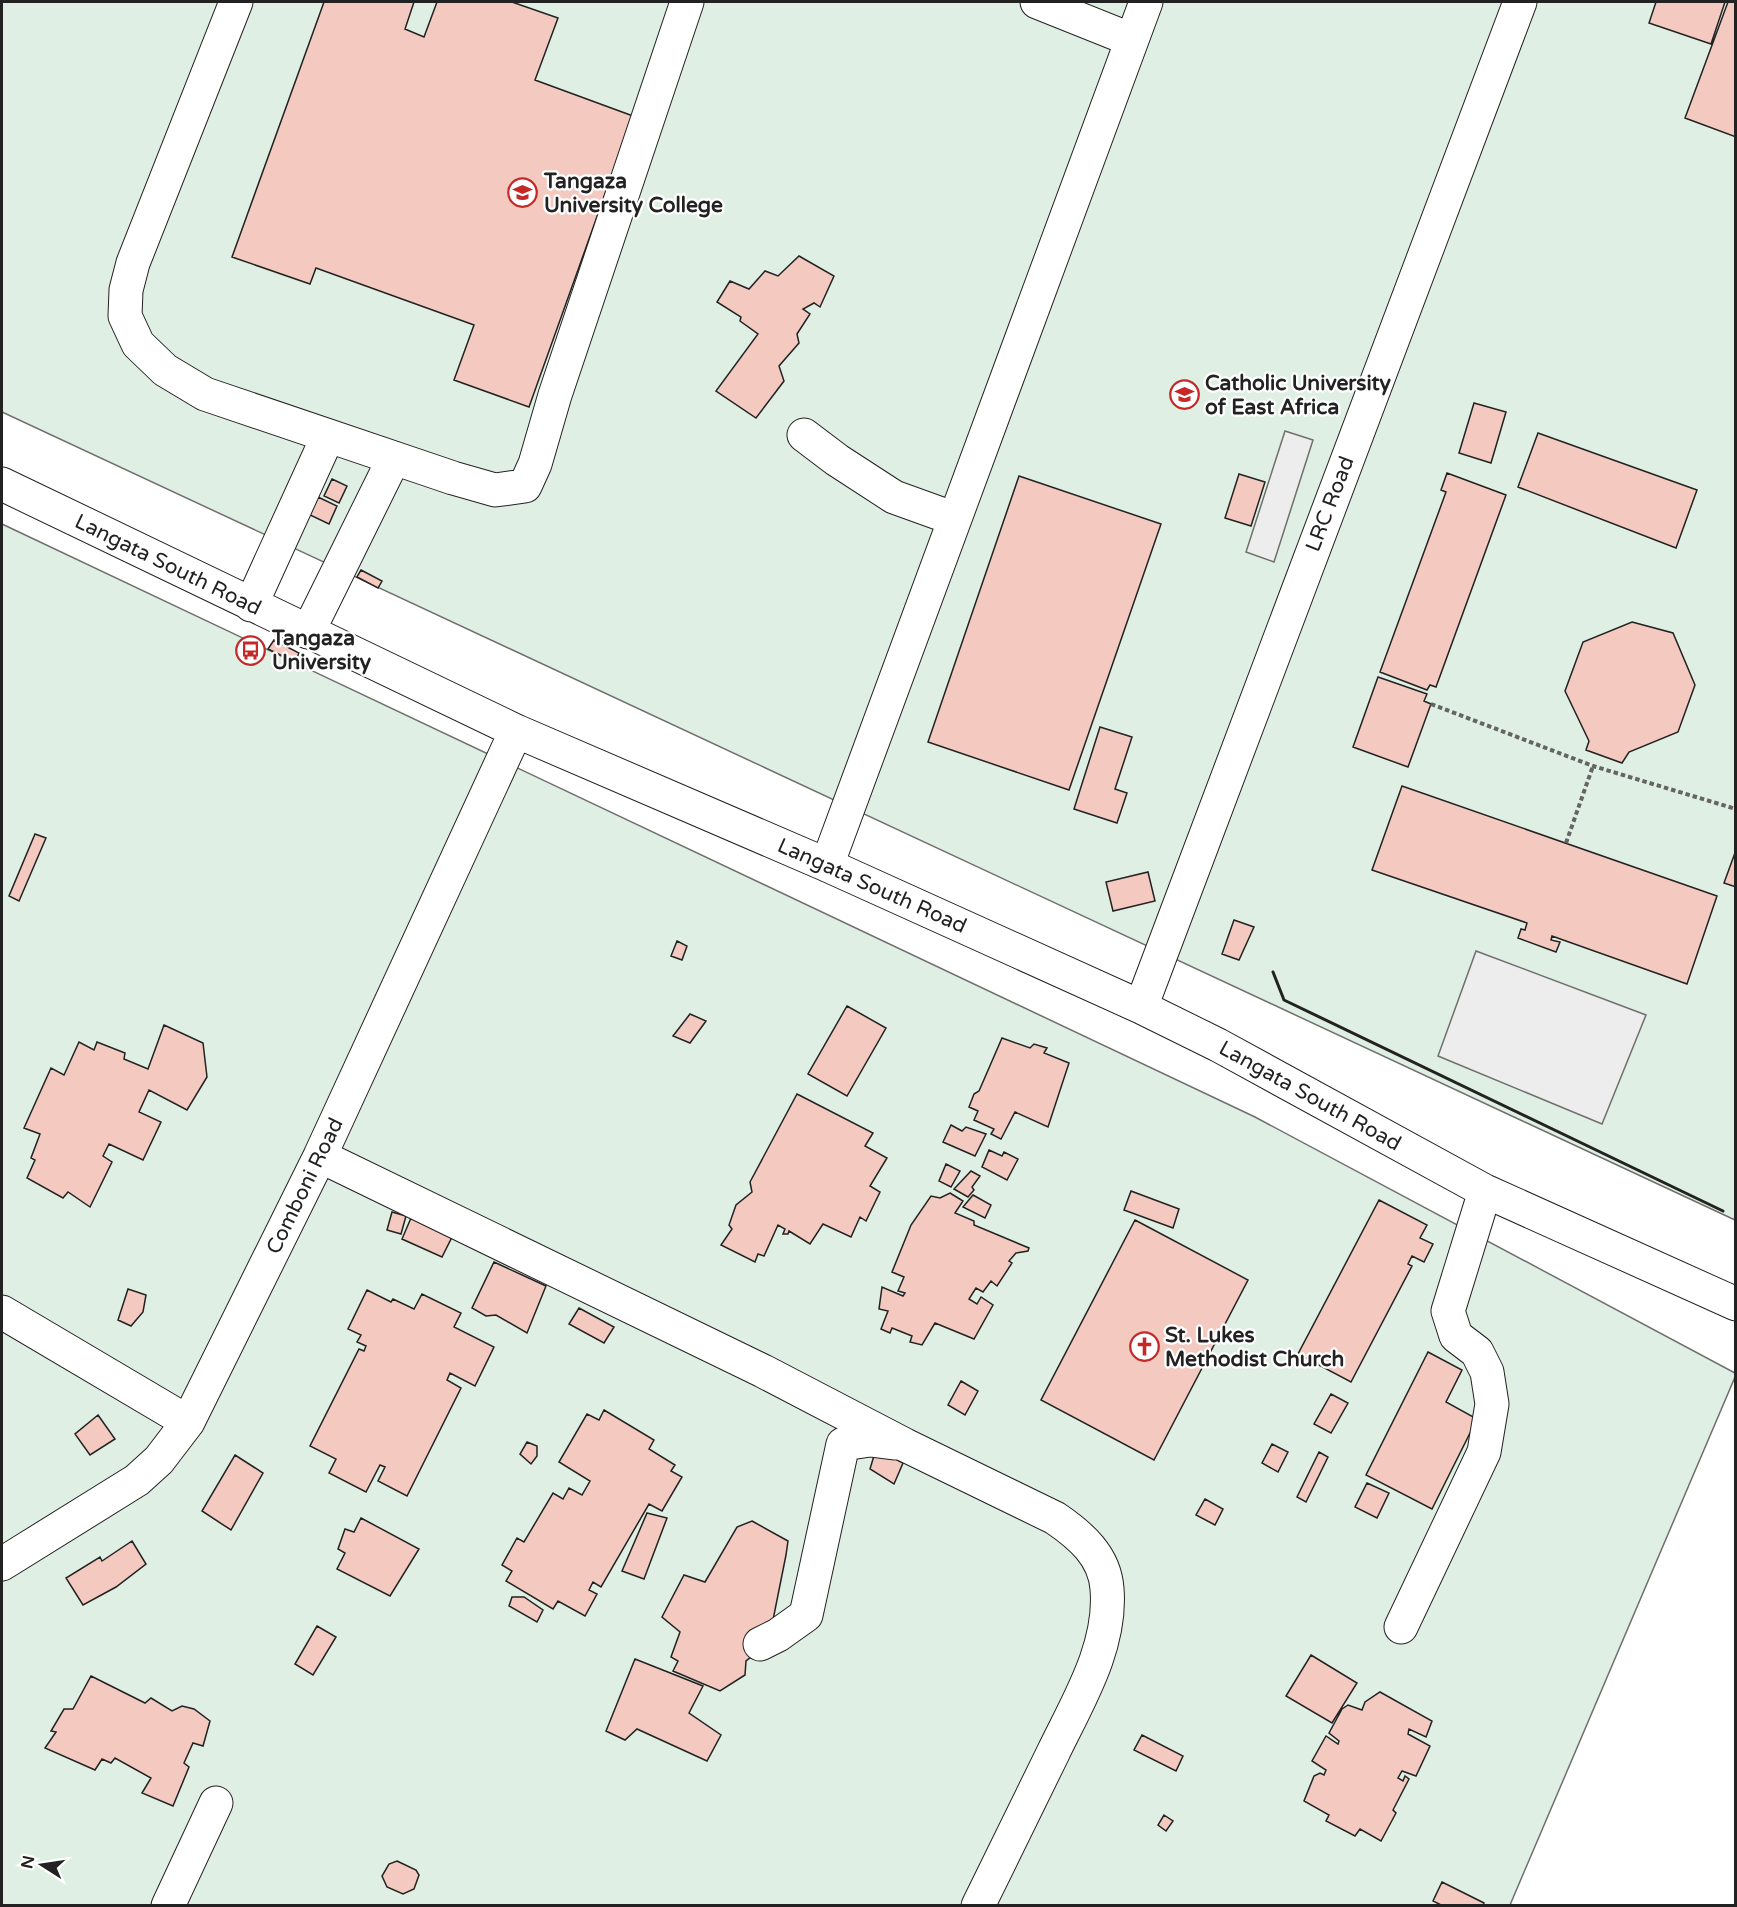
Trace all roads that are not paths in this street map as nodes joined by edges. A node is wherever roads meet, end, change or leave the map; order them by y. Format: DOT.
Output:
graph roads {
  1 [pos="236,2"];
  2 [pos="687,2"];
  3 [pos="1037,2"];
  4 [pos="1146,2"];
  5 [pos="1520,2"];
  6 [pos="1132,40"];
  7 [pos="804,435"];
  8 [pos="328,436"];
  9 [pos="394,458"];
  10 [pos="2,484"];
  11 [pos="955,519"];
  12 [pos="251,605"];
  13 [pos="308,632"];
  14 [pos="516,731"];
  15 [pos="827,865"];
  16 [pos="1141,1008"];
  17 [pos="320,1155"];
  18 [pos="1485,1191"];
  19 [pos="1736,1304"];
  20 [pos="2,1312"];
  21 [pos="188,1422"];
  22 [pos="905,1445"];
  23 [pos="2,1564"];
  24 [pos="1401,1628"];
  25 [pos="760,1644"];
  26 [pos="216,1803"];
  27 [pos="168,1905"];
  28 [pos="978,1905"];
  1 -- 8 [label="street"];
  2 -- 9 [label="street"];
  3 -- 6 [label="street"];
  4 -- 6 [label="street"];
  5 -- 16 [label="street, LRC Road"];
  6 -- 11 [label="street"];
  7 -- 11 [label="street"];
  8 -- 9 [label="street"];
  8 -- 12 [label="street"];
  9 -- 13 [label="street"];
  10 -- 12 [label="street, Langata South Road"];
  11 -- 15 [label="street"];
  12 -- 13 [label="street, Langata South Road"];
  13 -- 14 [label="street, Langata South Road"];
  14 -- 15 [label="street, Langata South Road"];
  14 -- 17 [label="street, Comboni Road"];
  15 -- 16 [label="street, Langata South Road"];
  16 -- 18 [label="street, Langata South Road"];
  17 -- 21 [label="street, Comboni Road"];
  17 -- 22 [label="street"];
  18 -- 19 [label="street, Langata South Road"];
  18 -- 24 [label="street"];
  20 -- 21 [label="street"];
  21 -- 23 [label="street, Comboni Road"];
  22 -- 25 [label="street"];
  22 -- 28 [label="street"];
  26 -- 27 [label="street"];
}
